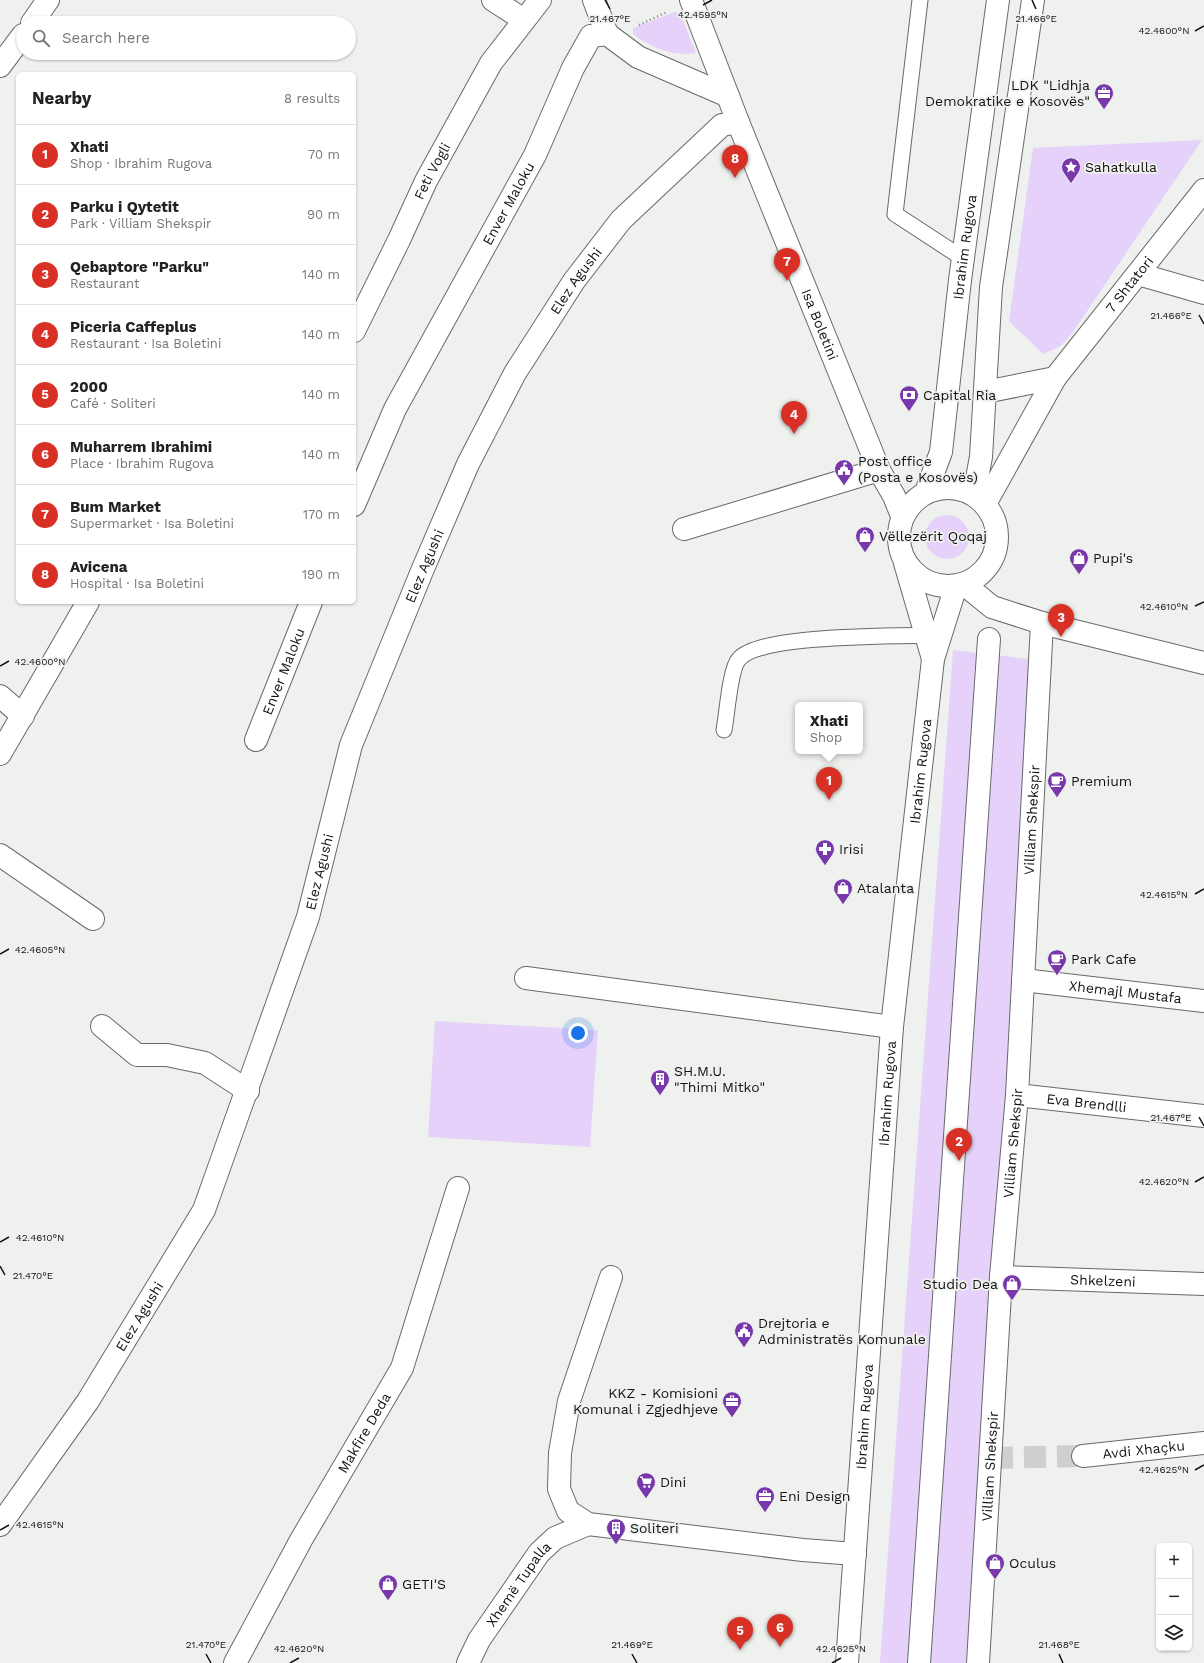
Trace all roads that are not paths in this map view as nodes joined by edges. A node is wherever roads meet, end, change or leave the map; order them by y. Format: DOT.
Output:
graph roads {
  1 [pos="48,0"];
  2 [pos="493,0"];
  3 [pos="540,0"];
  4 [pos="594,0"];
  5 [pos="920,0"];
  6 [pos="998,0"];
  7 [pos="1033,0"];
  8 [pos="691,1"];
  9 [pos="37,16"];
  10 [pos="524,20"];
  11 [pos="609,35"];
  12 [pos="16,44"];
  13 [pos="0,66"];
  14 [pos="728,96"];
  15 [pos="738,122"];
  16 [pos="1204,190"];
  17 [pos="964,259"];
  18 [pos="1138,274"];
  19 [pos="1204,292"];
  20 [pos="356,327"];
  21 [pos="1055,378"];
  22 [pos="985,392"];
  23 [pos="879,470"];
  24 [pos="926,492"];
  25 [pos="980,499"];
  26 [pos="356,500"];
  27 [pos="902,516"];
  28 [pos="684,530"];
  29 [pos="904,561"];
  30 [pos="960,586"];
  31 [pos="87,604"];
  32 [pos="310,604"];
  33 [pos="1042,623"];
  34 [pos="927,635"];
  35 [pos="989,639"];
  36 [pos="933,659"];
  37 [pos="1204,663"];
  38 [pos="0,696"];
  39 [pos="24,716"];
  40 [pos="724,730"];
  41 [pos="256,740"];
  42 [pos="0,754"];
  43 [pos="0,855"];
  44 [pos="93,919"];
  45 [pos="526,978"];
  46 [pos="1022,980"];
  47 [pos="1204,1001"];
  48 [pos="102,1026"];
  49 [pos="892,1026"];
  50 [pos="248,1091"];
  51 [pos="1017,1095"];
  52 [pos="1204,1116"];
  53 [pos="458,1188"];
  54 [pos="611,1277"];
  55 [pos="1001,1277"];
  56 [pos="1204,1284"];
  57 [pos="1204,1443"];
  58 [pos="1083,1456"];
  59 [pos="588,1524"];
  60 [pos="0,1525"];
  61 [pos="855,1554"];
  62 [pos="235,1663"];
  63 [pos="468,1663"];
  64 [pos="847,1663"];
  65 [pos="919,1663"];
  66 [pos="978,1663"];
  1 -- 9 [label="street"];
  2 -- 10 [label="street"];
  3 -- 10 [label="street, Feti Vogli"];
  4 -- 11 [label="street"];
  5 -- 17 [label="lane"];
  6 -- 17 [label="street, Ibrahim Rugova"];
  7 -- 22 [label="street"];
  8 -- 14 [label="street, Isa Boletini"];
  10 -- 20 [label="street, Feti Vogli"];
  11 -- 14 [label="street"];
  11 -- 26 [label="street, Enver Maloku"];
  12 -- 13 [label="street"];
  14 -- 15 [label="street, Isa Boletini"];
  15 -- 23 [label="street, Isa Boletini"];
  15 -- 50 [label="street, Elez Agushi"];
  16 -- 18 [label="street, 7 Shtatori"];
  17 -- 24 [label="street, Ibrahim Rugova"];
  18 -- 19 [label="street"];
  18 -- 21 [label="street, 7 Shtatori"];
  21 -- 22 [label="street"];
  21 -- 25 [label="street, 7 Shtatori"];
  22 -- 25 [label="street"];
  23 -- 27 [label="street, Isa Boletini"];
  23 -- 28 [label="street"];
  24 -- 25 [label="street, Ibrahim Rugova"];
  24 -- 27 [label="street, Ibrahim Rugova"];
  25 -- 30 [label="street"];
  27 -- 29 [label="street, Ibrahim Rugova"];
  29 -- 30 [label="street, Ibrahim Rugova"];
  29 -- 34 [label="street, Ibrahim Rugova"];
  30 -- 33 [label="street"];
  30 -- 36 [label="street, Ibrahim Rugova"];
  31 -- 39 [label="street"];
  32 -- 41 [label="street, Enver Maloku"];
  33 -- 37 [label="street"];
  33 -- 46 [label="street, Villiam Shekspir"];
  34 -- 36 [label="street, Ibrahim Rugova"];
  34 -- 40 [label="lane"];
  35 -- 65 [label="street"];
  36 -- 49 [label="street, Ibrahim Rugova"];
  38 -- 39 [label="street"];
  39 -- 42 [label="street"];
  43 -- 44 [label="street"];
  45 -- 49 [label="street, Ibrahim Rugova"];
  46 -- 47 [label="street, Xhemajl Mustafa"];
  46 -- 51 [label="street, Villiam Shekspir"];
  48 -- 50 [label="street"];
  49 -- 61 [label="street, Ibrahim Rugova"];
  50 -- 60 [label="street, Elez Agushi"];
  51 -- 52 [label="street, Eva Brendlli"];
  51 -- 55 [label="street, Villiam Shekspir"];
  53 -- 62 [label="street, Makfire Deda"];
  54 -- 59 [label="street"];
  55 -- 56 [label="street, Shkelzeni"];
  55 -- 66 [label="street, Villiam Shekspir"];
  57 -- 58 [label="street, Avdi Xhaçku"];
  59 -- 61 [label="street"];
  59 -- 63 [label="street, Xhemë Tupalla"];
  61 -- 64 [label="street, Ibrahim Rugova"];
}
